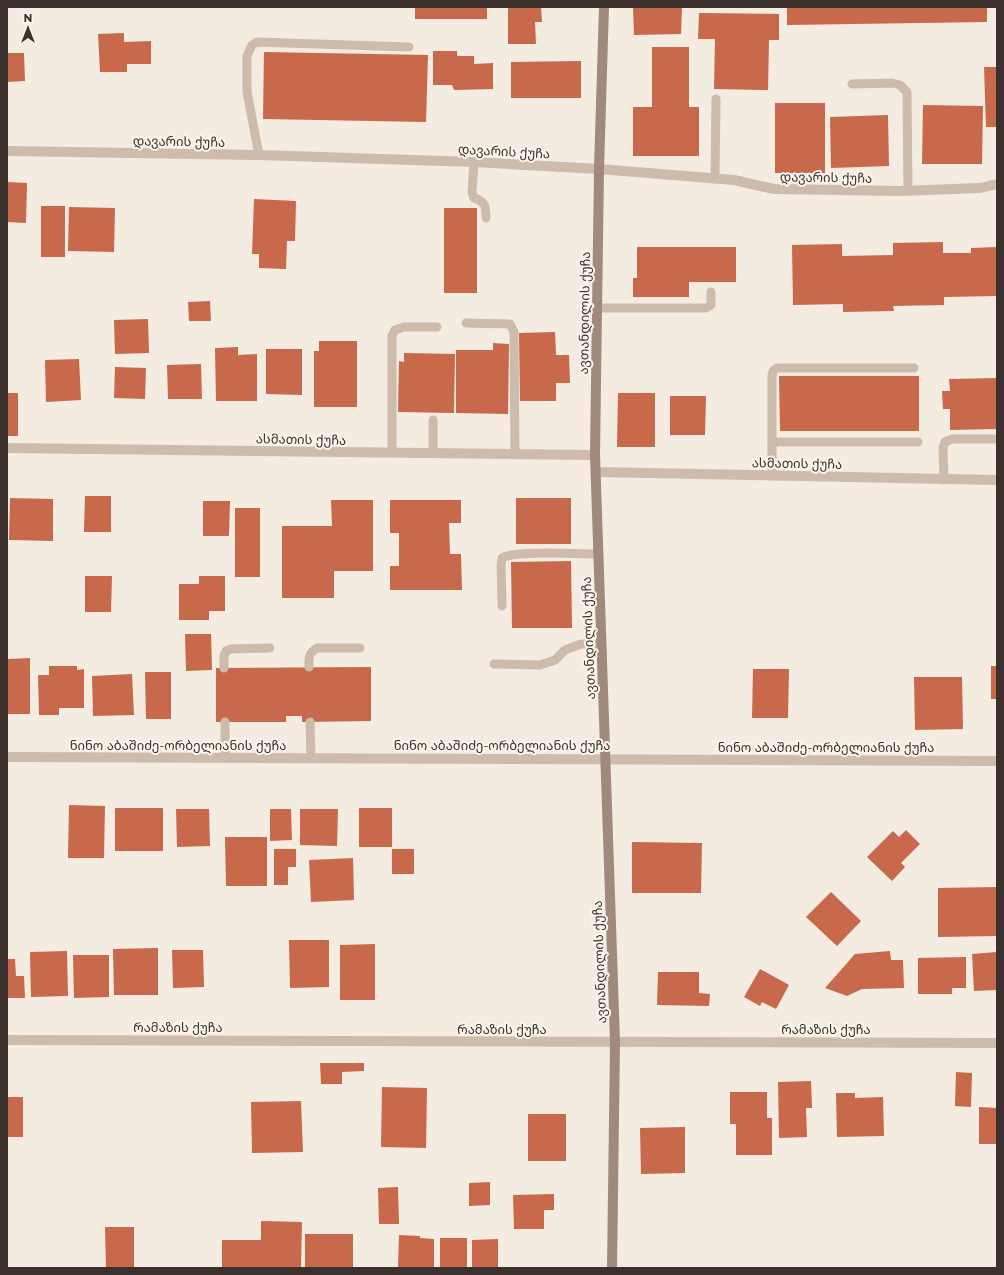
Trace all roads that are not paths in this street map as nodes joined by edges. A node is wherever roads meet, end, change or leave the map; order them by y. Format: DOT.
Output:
graph roads {
  1 [pos="604,7"];
  2 [pos="409,47"];
  3 [pos="852,84"];
  4 [pos="716,99"];
  5 [pos="7,151"];
  6 [pos="259,155"];
  7 [pos="474,162"];
  8 [pos="599,169"];
  9 [pos="715,179"];
  10 [pos="997,184"];
  11 [pos="908,191"];
  12 [pos="486,218"];
  13 [pos="711,292"];
  14 [pos="597,308"];
  15 [pos="466,323"];
  16 [pos="437,328"];
  17 [pos="914,368"];
  18 [pos="433,420"];
  19 [pos="997,439"];
  20 [pos="772,442"];
  21 [pos="918,442"];
  22 [pos="7,448"];
  23 [pos="392,453"];
  24 [pos="433,453"];
  25 [pos="515,454"];
  26 [pos="595,455"];
  27 [pos="596,472"];
  28 [pos="772,476"];
  29 [pos="944,480"];
  30 [pos="997,480"];
  31 [pos="598,554"];
  32 [pos="502,606"];
  33 [pos="601,644"];
  34 [pos="270,648"];
  35 [pos="360,648"];
  36 [pos="494,664"];
  37 [pos="309,667"];
  38 [pos="224,668"];
  39 [pos="225,722"];
  40 [pos="310,722"];
  41 [pos="7,758"];
  42 [pos="225,758"];
  43 [pos="311,758"];
  44 [pos="605,759"];
  45 [pos="997,761"];
  46 [pos="7,1040"];
  47 [pos="615,1042"];
  48 [pos="997,1043"];
  49 [pos="612,1268"];
  1 -- 8 [label="street, ავთანდილის ქუჩა"];
  2 -- 6 [label="lane"];
  3 -- 11 [label="lane"];
  4 -- 9 [label="lane"];
  5 -- 6 [label="street, დავარის ქუჩა"];
  6 -- 7 [label="street, დავარის ქუჩა"];
  7 -- 8 [label="street, დავარის ქუჩა"];
  7 -- 12 [label="lane"];
  8 -- 9 [label="street, დავარის ქუჩა"];
  8 -- 14 [label="street, ავთანდილის ქუჩა"];
  9 -- 11 [label="street, დავარის ქუჩა"];
  10 -- 11 [label="street, დავარის ქუჩა"];
  13 -- 14 [label="lane"];
  14 -- 26 [label="street, ავთანდილის ქუჩა"];
  15 -- 25 [label="lane"];
  16 -- 23 [label="lane"];
  17 -- 20 [label="lane"];
  18 -- 24 [label="lane"];
  19 -- 29 [label="lane"];
  20 -- 21 [label="lane"];
  20 -- 28 [label="lane"];
  22 -- 23 [label="street, ასმათის ქუჩა"];
  23 -- 24 [label="street, ასმათის ქუჩა"];
  24 -- 25 [label="street, ასმათის ქუჩა"];
  25 -- 26 [label="street, ასმათის ქუჩა"];
  26 -- 27 [label="street, ავთანდილის ქუჩა"];
  27 -- 28 [label="street, ასმათის ქუჩა"];
  27 -- 31 [label="street, ავთანდილის ქუჩა"];
  28 -- 29 [label="street, ასმათის ქუჩა"];
  29 -- 30 [label="street, ასმათის ქუჩა"];
  31 -- 32 [label="lane"];
  31 -- 33 [label="street, ავთანდილის ქუჩა"];
  33 -- 36 [label="lane"];
  33 -- 44 [label="street, ავთანდილის ქუჩა"];
  34 -- 38 [label="lane"];
  35 -- 37 [label="lane"];
  39 -- 42 [label="lane"];
  40 -- 43 [label="lane"];
  41 -- 42 [label="street, ნინო აბაშიძე-ორბელიანის ქუჩა"];
  42 -- 43 [label="street, ნინო აბაშიძე-ორბელიანის ქუჩა"];
  43 -- 44 [label="street, ნინო აბაშიძე-ორბელიანის ქუჩა"];
  44 -- 45 [label="street, ნინო აბაშიძე-ორბელიანის ქუჩა"];
  44 -- 47 [label="street, ავთანდილის ქუჩა"];
  46 -- 47 [label="street, რამაზის ქუჩა"];
  47 -- 48 [label="street, რამაზის ქუჩა"];
  47 -- 49 [label="street, ავთანდილის ქუჩა"];
}
